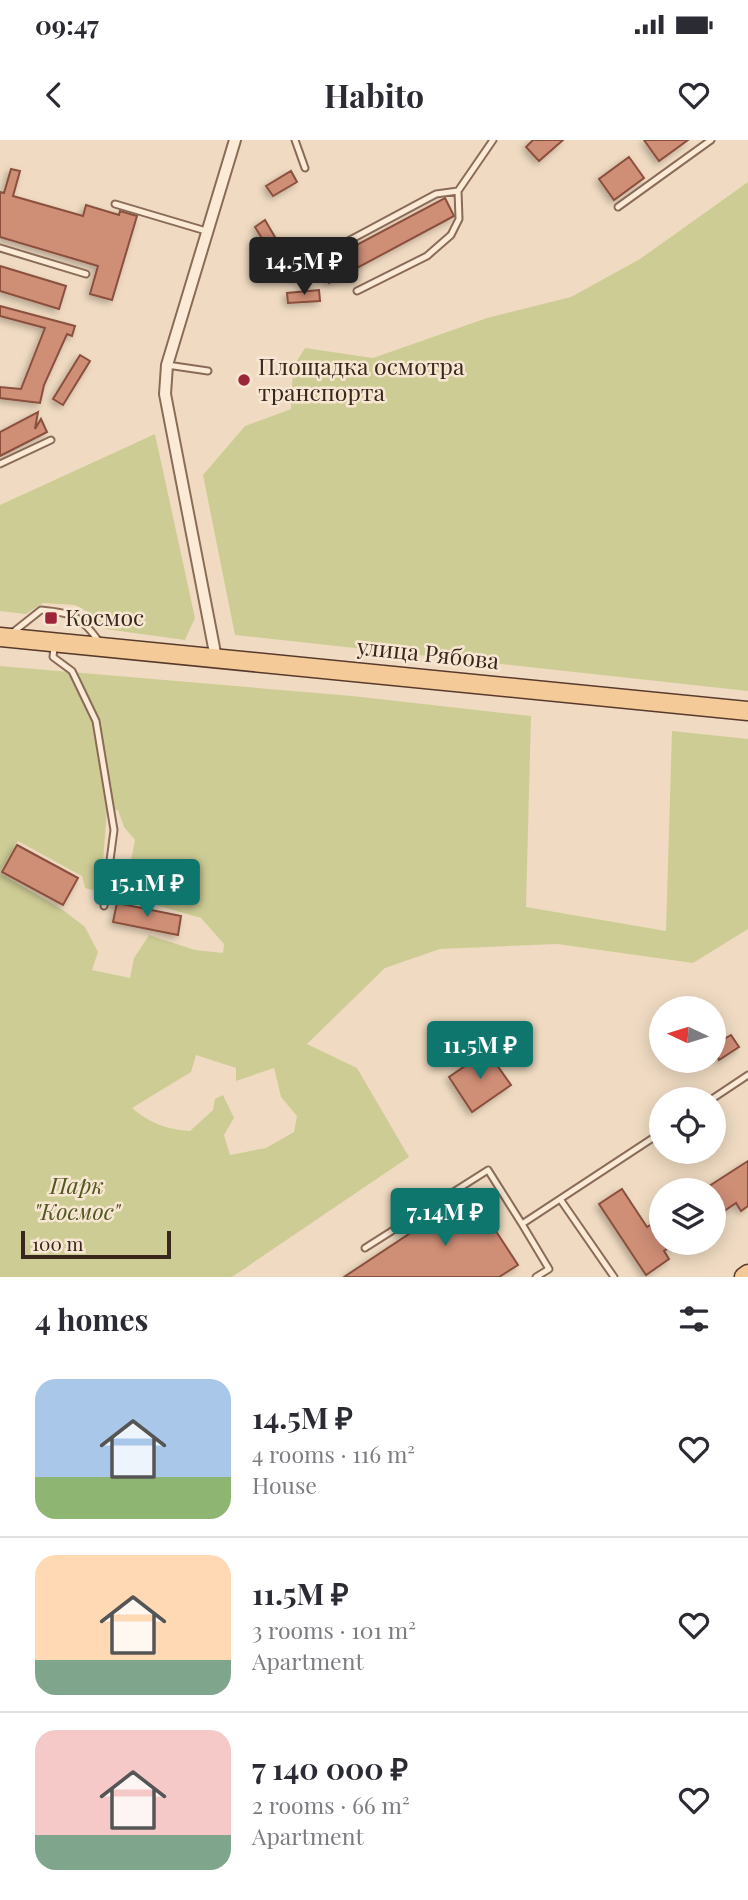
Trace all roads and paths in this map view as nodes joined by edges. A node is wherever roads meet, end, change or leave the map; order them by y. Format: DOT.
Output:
graph roads {
  1 [pos="235,140"];
  2 [pos="295,140"];
  3 [pos="493,140"];
  4 [pos="711,140"];
  5 [pos="305,168"];
  6 [pos="458,191"];
  7 [pos="115,204"];
  8 [pos="618,207"];
  9 [pos="207,231"];
  10 [pos="337,247"];
  11 [pos="0,248"];
  12 [pos="86,274"];
  13 [pos="357,291"];
  14 [pos="167,365"];
  15 [pos="208,372"];
  16 [pos="51,440"];
  17 [pos="0,464"];
  18 [pos="3,637"];
  19 [pos="54,643"];
  20 [pos="103,648"];
  21 [pos="216,658"];
  22 [pos="748,711"];
  23 [pos="104,906"];
  24 [pos="748,1075"];
  25 [pos="726,1090"];
  26 [pos="649,1141"];
  27 [pos="560,1199"];
  28 [pos="522,1224"];
  29 [pos="365,1248"];
  30 [pos="748,1274"];
  31 [pos="536,1277"];
  32 [pos="614,1277"];
  33 [pos="744,1277"];
  1 -- 9 [label="street"];
  2 -- 5 [label="lane"];
  3 -- 6 [label="lane"];
  4 -- 8 [label="lane"];
  6 -- 10 [label="lane"];
  6 -- 13 [label="lane"];
  7 -- 9 [label="lane"];
  9 -- 14 [label="street"];
  11 -- 12 [label="lane"];
  14 -- 15 [label="lane"];
  14 -- 21 [label="street"];
  16 -- 17 [label="lane"];
  18 -- 19 [label="main road"];
  18 -- 20 [label="lane"];
  19 -- 20 [label="main road, улица Рябова"];
  19 -- 23 [label="lane"];
  20 -- 21 [label="main road, улица Рябова"];
  21 -- 22 [label="main road, улица Рябова"];
  24 -- 25 [label="lane"];
  26 -- 27 [label="lane"];
  27 -- 28 [label="lane"];
  27 -- 32 [label="lane"];
  28 -- 29 [label="lane"];
  28 -- 31 [label="lane"];
  30 -- 33 [label="main road"];
}
